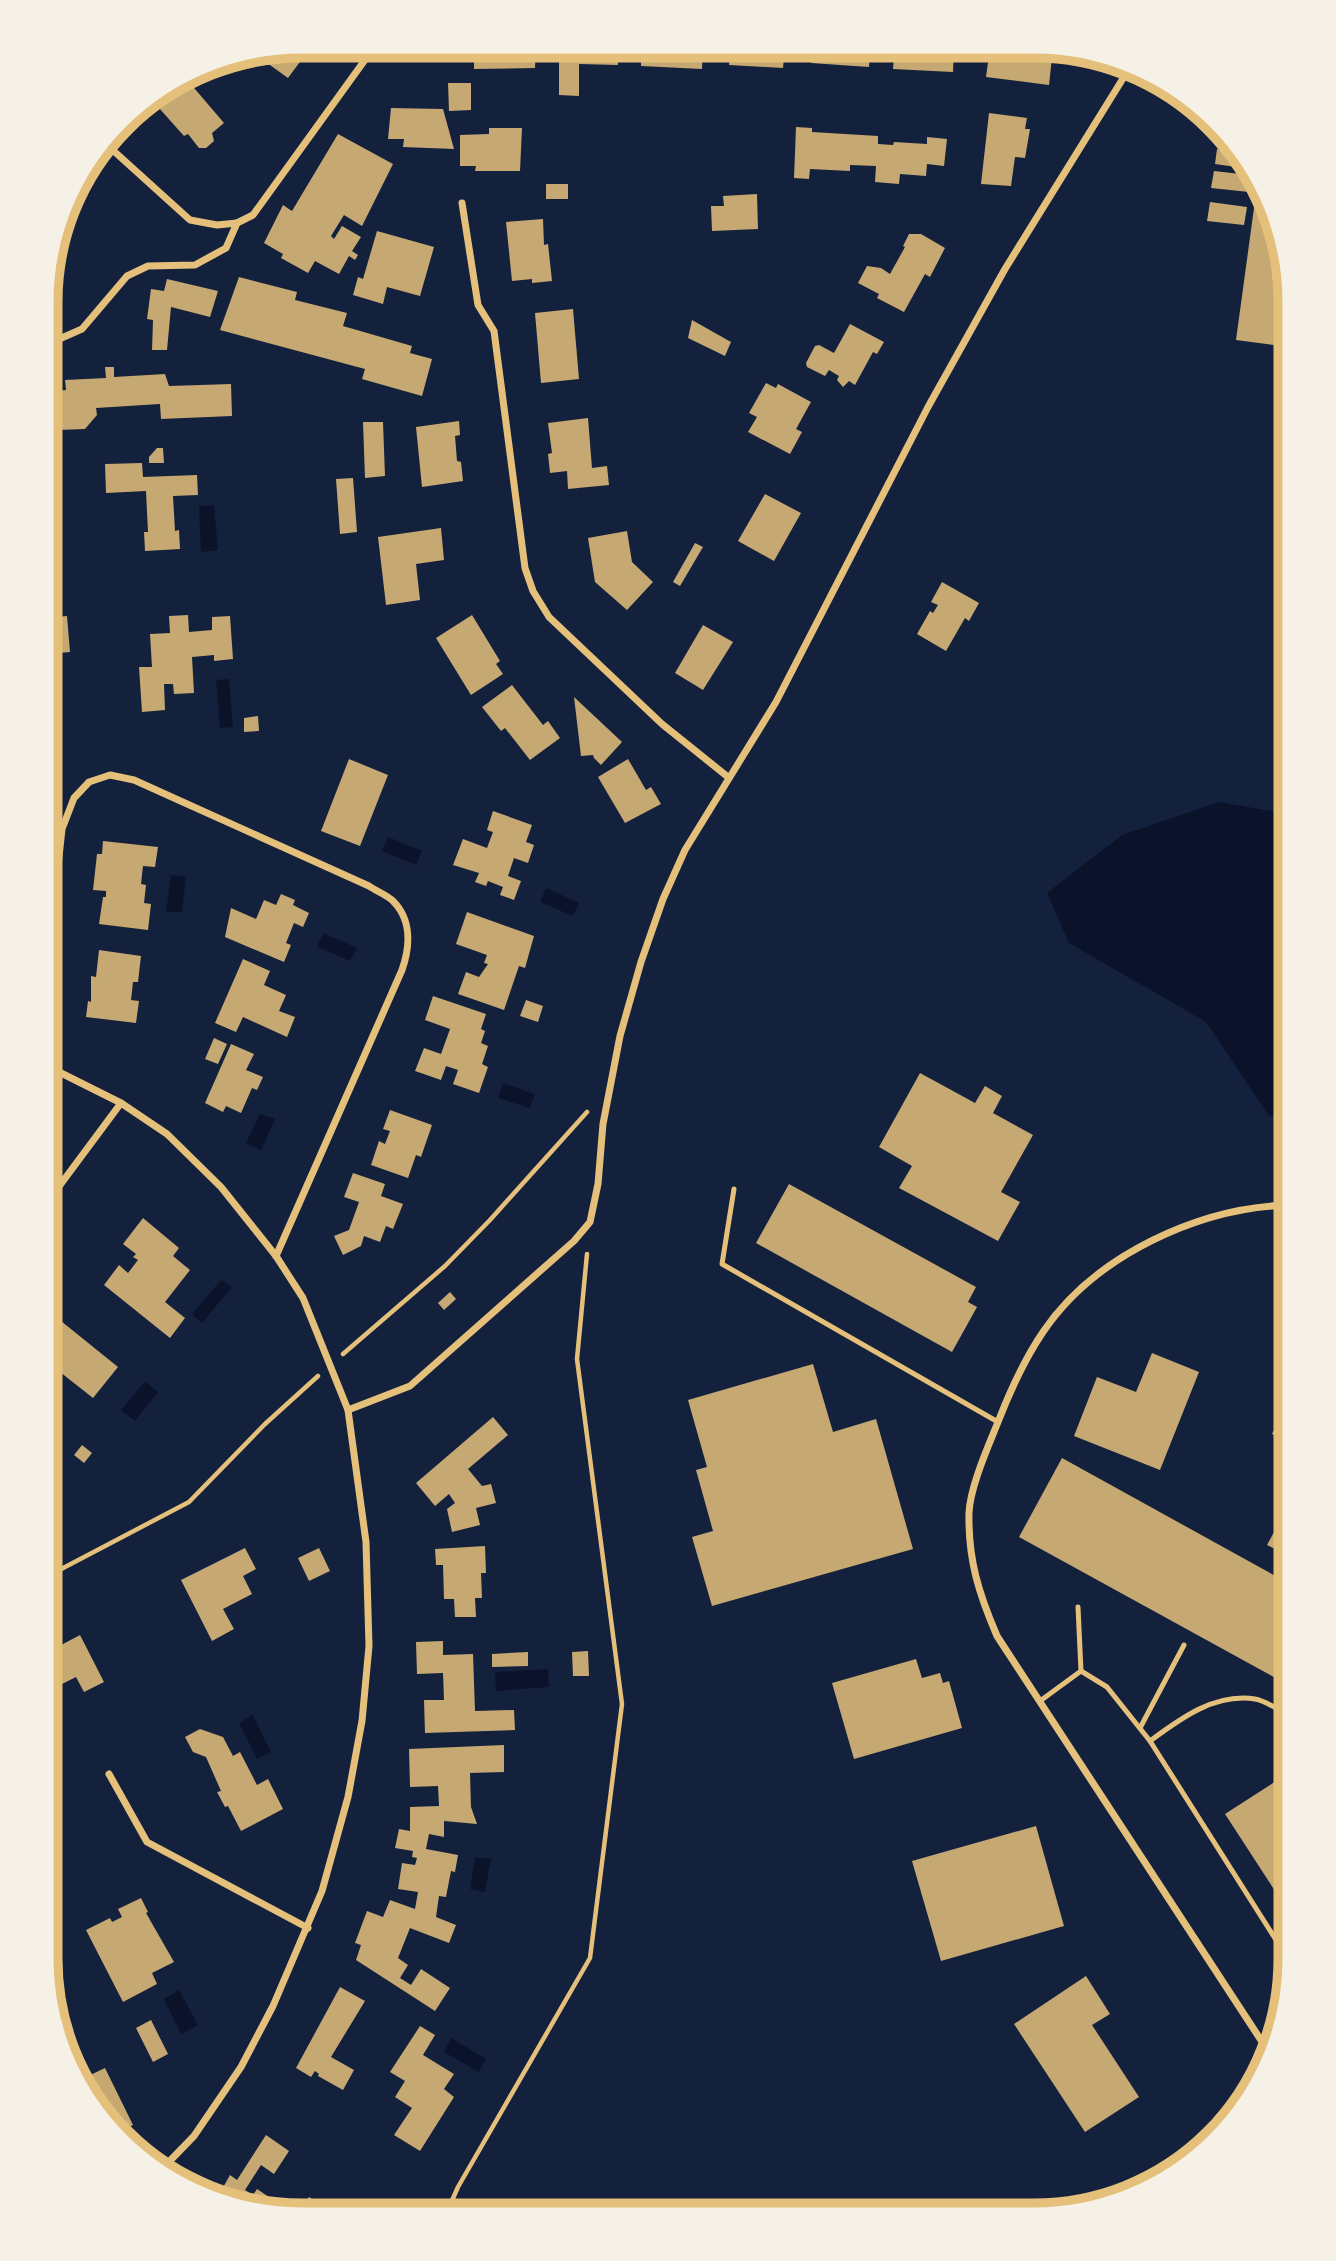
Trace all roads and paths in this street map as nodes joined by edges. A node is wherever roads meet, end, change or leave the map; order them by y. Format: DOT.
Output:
graph roads {
  1 [pos="366,58"];
  2 [pos="1125,75"];
  3 [pos="112,149"];
  4 [pos="463,203"];
  5 [pos="237,223"];
  6 [pos="58,339"];
  7 [pos="728,778"];
  8 [pos="58,866"];
  9 [pos="58,1072"];
  10 [pos="608,1097"];
  11 [pos="121,1103"];
  12 [pos="58,1188"];
  13 [pos="734,1189"];
  14 [pos="1278,1206"];
  15 [pos="590,1222"];
  16 [pos="276,1256"];
  17 [pos="331,1365"];
  18 [pos="348,1410"];
  19 [pos="998,1422"];
  20 [pos="58,1571"];
  21 [pos="1078,1607"];
  22 [pos="1185,1645"];
  23 [pos="1081,1671"];
  24 [pos="1040,1702"];
  25 [pos="1278,1710"];
  26 [pos="1140,1728"];
  27 [pos="1150,1741"];
  28 [pos="109,1774"];
  29 [pos="308,1928"];
  30 [pos="1278,1943"];
  31 [pos="1263,2043"];
  32 [pos="168,2163"];
  33 [pos="451,2203"];
  1 -- 5 [label="street"];
  2 -- 7 [label="street"];
  3 -- 5 [label="street"];
  4 -- 7 [label="street"];
  5 -- 6 [label="street"];
  7 -- 10 [label="street"];
  8 -- 16 [label="street"];
  9 -- 11 [label="street"];
  10 -- 15 [label="street"];
  10 -- 17 [label="path"];
  11 -- 12 [label="street"];
  11 -- 16 [label="street"];
  13 -- 19 [label="lane"];
  14 -- 19 [label="street"];
  15 -- 18 [label="street"];
  15 -- 33 [label="path"];
  16 -- 17 [label="street"];
  17 -- 18 [label="street"];
  17 -- 20 [label="path"];
  18 -- 29 [label="street"];
  19 -- 24 [label="street"];
  21 -- 23 [label="lane"];
  22 -- 26 [label="lane"];
  23 -- 24 [label="lane"];
  23 -- 26 [label="lane"];
  24 -- 31 [label="street"];
  25 -- 27 [label="lane"];
  26 -- 27 [label="lane"];
  27 -- 30 [label="lane"];
  28 -- 29 [label="street"];
  29 -- 32 [label="street"];
}
